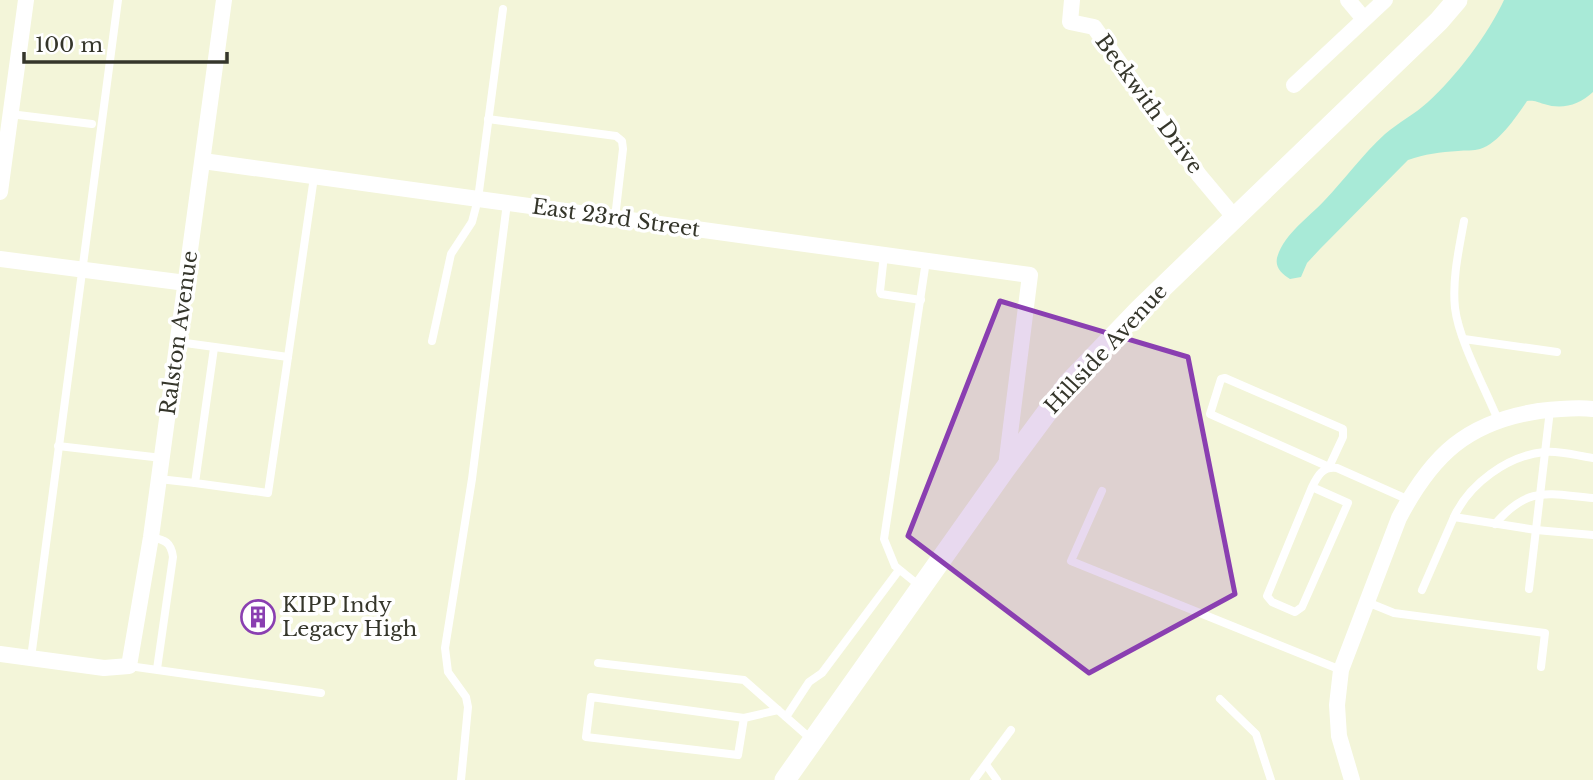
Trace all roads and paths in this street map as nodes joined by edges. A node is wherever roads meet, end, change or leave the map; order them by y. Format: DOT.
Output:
graph roads {
  1 [pos="26,0"];
  2 [pos="118,0"];
  3 [pos="224,0"];
  4 [pos="1072,0"];
  5 [pos="1348,0"];
  6 [pos="1385,0"];
  7 [pos="1457,0"];
  8 [pos="503,9"];
  9 [pos="1364,19"];
  10 [pos="1294,85"];
  11 [pos="10,114"];
  12 [pos="488,119"];
  13 [pos="92,124"];
  14 [pos="203,161"];
  15 [pos="314,176"];
  16 [pos="0,192"];
  17 [pos="478,199"];
  18 [pos="507,203"];
  19 [pos="615,218"];
  20 [pos="1235,218"];
  21 [pos="1464,221"];
  22 [pos="884,255"];
  23 [pos="0,259"];
  24 [pos="926,261"];
  25 [pos="81,270"];
  26 [pos="186,283"];
  27 [pos="921,300"];
  28 [pos="1464,340"];
  29 [pos="432,341"];
  30 [pos="178,342"];
  31 [pos="214,348"];
  32 [pos="1557,352"];
  33 [pos="288,357"];
  34 [pos="1593,409"];
  35 [pos="1550,410"];
  36 [pos="1498,420"];
  37 [pos="58,446"];
  38 [pos="1545,451"];
  39 [pos="162,458"];
  40 [pos="1593,458"];
  41 [pos="1329,467"];
  42 [pos="1005,469"];
  43 [pos="159,479"];
  44 [pos="195,483"];
  45 [pos="1312,487"];
  46 [pos="1101,491"];
  47 [pos="1540,494"];
  48 [pos="1593,498"];
  49 [pos="1409,500"];
  50 [pos="1454,517"];
  51 [pos="1496,524"];
  52 [pos="1536,530"];
  53 [pos="1593,535"];
  54 [pos="151,537"];
  55 [pos="899,570"];
  56 [pos="921,587"];
  57 [pos="1529,589"];
  58 [pos="1422,590"];
  59 [pos="1367,602"];
  60 [pos="0,654"];
  61 [pos="31,658"];
  62 [pos="598,663"];
  63 [pos="130,666"];
  64 [pos="1541,667"];
  65 [pos="157,669"];
  66 [pos="1341,670"];
  67 [pos="321,693"];
  68 [pos="1220,699"];
  69 [pos="778,710"];
  70 [pos="786,717"];
  71 [pos="744,718"];
  72 [pos="1011,730"];
  73 [pos="813,741"];
  74 [pos="987,766"];
  75 [pos="461,780"];
  76 [pos="785,780"];
  77 [pos="974,780"];
  78 [pos="997,780"];
  79 [pos="1271,780"];
  80 [pos="1352,780"];
  1 -- 11 [label="street"];
  2 -- 25 [label="lane"];
  3 -- 14 [label="street, Ralston Avenue"];
  4 -- 20 [label="street, Beckwith Drive"];
  5 -- 9 [label="street"];
  6 -- 9 [label="street"];
  7 -- 20 [label="street, Hillside Avenue"];
  8 -- 12 [label="lane"];
  9 -- 10 [label="street"];
  11 -- 13 [label="lane"];
  11 -- 16 [label="street"];
  12 -- 17 [label="lane"];
  12 -- 19 [label="lane"];
  14 -- 15 [label="street, East 23rd Street"];
  14 -- 26 [label="street, Ralston Avenue"];
  15 -- 17 [label="street, East 23rd Street"];
  15 -- 33 [label="lane"];
  17 -- 18 [label="street, East 23rd Street"];
  17 -- 29 [label="lane"];
  18 -- 19 [label="street, East 23rd Street"];
  18 -- 75 [label="lane"];
  19 -- 22 [label="street, East 23rd Street"];
  20 -- 42 [label="street, Hillside Avenue"];
  21 -- 28 [label="lane"];
  22 -- 24 [label="street, East 23rd Street"];
  22 -- 27 [label="lane"];
  23 -- 25 [label="street"];
  24 -- 27 [label="lane"];
  24 -- 42 [label="street, East 23rd Street"];
  25 -- 26 [label="street"];
  25 -- 37 [label="lane"];
  26 -- 30 [label="street, Ralston Avenue"];
  27 -- 55 [label="lane"];
  28 -- 32 [label="lane"];
  28 -- 36 [label="lane"];
  30 -- 31 [label="lane"];
  30 -- 39 [label="street, Ralston Avenue"];
  31 -- 33 [label="lane"];
  31 -- 44 [label="lane"];
  33 -- 44 [label="lane"];
  34 -- 35 [label="street"];
  35 -- 36 [label="street"];
  35 -- 38 [label="lane"];
  36 -- 49 [label="street"];
  37 -- 39 [label="lane"];
  37 -- 61 [label="lane"];
  38 -- 40 [label="lane"];
  38 -- 47 [label="lane"];
  38 -- 50 [label="lane"];
  39 -- 43 [label="street, Ralston Avenue"];
  41 -- 41 [label="lane"];
  41 -- 45 [label="lane"];
  41 -- 49 [label="lane"];
  42 -- 56 [label="street, Hillside Avenue"];
  43 -- 44 [label="lane"];
  43 -- 54 [label="street, Ralston Avenue"];
  45 -- 45 [label="lane"];
  46 -- 66 [label="lane"];
  47 -- 48 [label="lane"];
  47 -- 51 [label="lane"];
  47 -- 52 [label="lane"];
  49 -- 59 [label="street"];
  50 -- 51 [label="lane"];
  50 -- 58 [label="lane"];
  51 -- 52 [label="lane"];
  52 -- 53 [label="lane"];
  52 -- 57 [label="lane"];
  54 -- 63 [label="street, Ralston Avenue"];
  54 -- 65 [label="lane"];
  55 -- 56 [label="lane"];
  55 -- 70 [label="lane"];
  56 -- 73 [label="street, Hillside Avenue"];
  59 -- 64 [label="lane"];
  59 -- 66 [label="street"];
  60 -- 61 [label="street"];
  61 -- 63 [label="street"];
  62 -- 69 [label="lane"];
  63 -- 65 [label="lane"];
  65 -- 67 [label="lane"];
  66 -- 80 [label="street"];
  68 -- 79 [label="lane"];
  69 -- 70 [label="lane"];
  69 -- 71 [label="lane"];
  70 -- 73 [label="lane"];
  71 -- 71 [label="lane"];
  72 -- 74 [label="lane"];
  73 -- 76 [label="street, Hillside Avenue"];
  74 -- 77 [label="lane"];
  74 -- 78 [label="lane"];
}
